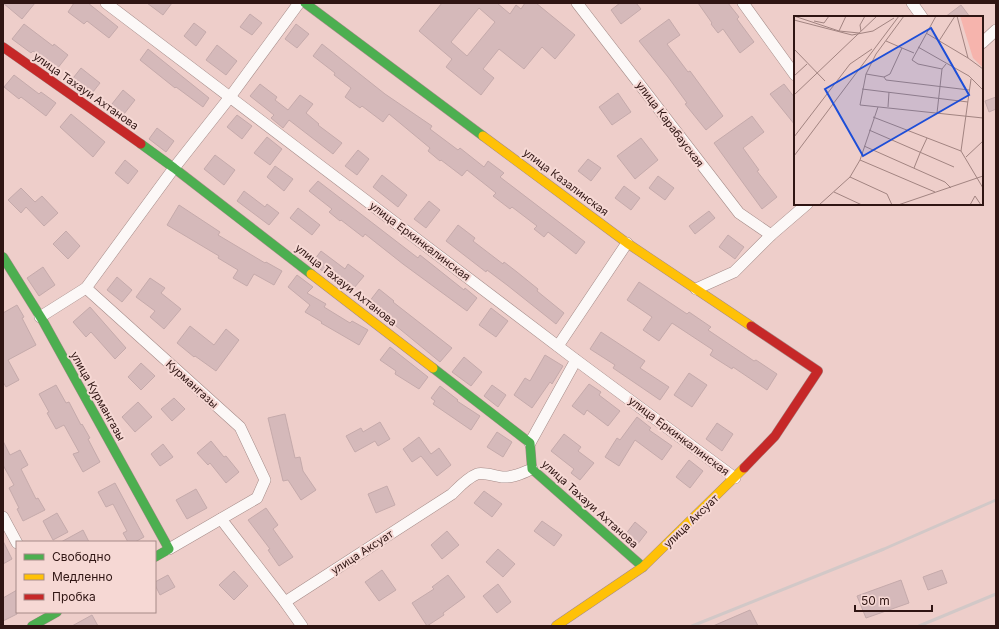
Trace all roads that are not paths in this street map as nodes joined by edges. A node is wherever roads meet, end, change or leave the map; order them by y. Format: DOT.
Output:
graph roads {
  1 [pos="106,3"];
  2 [pos="299,3"];
  3 [pos="305,3"];
  4 [pos="577,3"];
  5 [pos="743,3"];
  6 [pos="912,3"];
  7 [pos="921,16"];
  8 [pos="996,30"];
  9 [pos="983,42"];
  10 [pos="3,47"];
  11 [pos="794,74"];
  12 [pos="230,97"];
  13 [pos="174,168"];
  14 [pos="806,205"];
  15 [pos="771,235"];
  16 [pos="627,243"];
  17 [pos="3,257"];
  18 [pos="86,288"];
  19 [pos="696,289"];
  20 [pos="40,316"];
  21 [pos="558,346"];
  22 [pos="576,360"];
  23 [pos="818,372"];
  24 [pos="530,443"];
  25 [pos="532,469"];
  26 [pos="735,478"];
  27 [pos="3,517"];
  28 [pos="221,519"];
  29 [pos="16,541"];
  30 [pos="169,549"];
  31 [pos="156,556"];
  32 [pos="643,567"];
  33 [pos="285,602"];
  34 [pos="53,613"];
  35 [pos="32,626"];
  36 [pos="302,626"];
  37 [pos="556,626"];
  1 -- 12 [label="street, улица Еркинкалинская"];
  2 -- 12 [label="street"];
  3 -- 16 [label="street, улица Казалинская"];
  4 -- 15 [label="street, улица Карабауская"];
  5 -- 11 [label="street"];
  6 -- 7 [label="street"];
  8 -- 9 [label="street"];
  10 -- 13 [label="street, улица Тахауи Ахтанова"];
  12 -- 13 [label="street"];
  12 -- 21 [label="street, улица Еркинкалинская"];
  13 -- 18 [label="street"];
  13 -- 24 [label="street, улица Тахауи Ахтанова"];
  14 -- 15 [label="street"];
  15 -- 19 [label="street"];
  16 -- 19 [label="street, улица Казалинская"];
  16 -- 21 [label="street"];
  17 -- 20 [label="street, улица Курмангазы"];
  18 -- 20 [label="street"];
  18 -- 28 [label="street, Курмангазы"];
  19 -- 23 [label="street, улица Казалинская"];
  20 -- 30 [label="street, улица Курмангазы"];
  21 -- 22 [label="street, улица Еркинкалинская"];
  22 -- 24 [label="street"];
  22 -- 26 [label="street, улица Еркинкалинская"];
  23 -- 26 [label="street, улица Аксуат"];
  24 -- 25 [label="street, улица Тахауи Ахтанова"];
  25 -- 32 [label="street, улица Тахауи Ахтанова"];
  25 -- 33 [label="street, улица Аксуат"];
  26 -- 32 [label="street, улица Аксуат"];
  27 -- 29 [label="street"];
  28 -- 30 [label="street"];
  28 -- 33 [label="street"];
  30 -- 31 [label="street"];
  32 -- 37 [label="street, улица Аксуат"];
  33 -- 36 [label="street"];
  34 -- 35 [label="street"];
}
